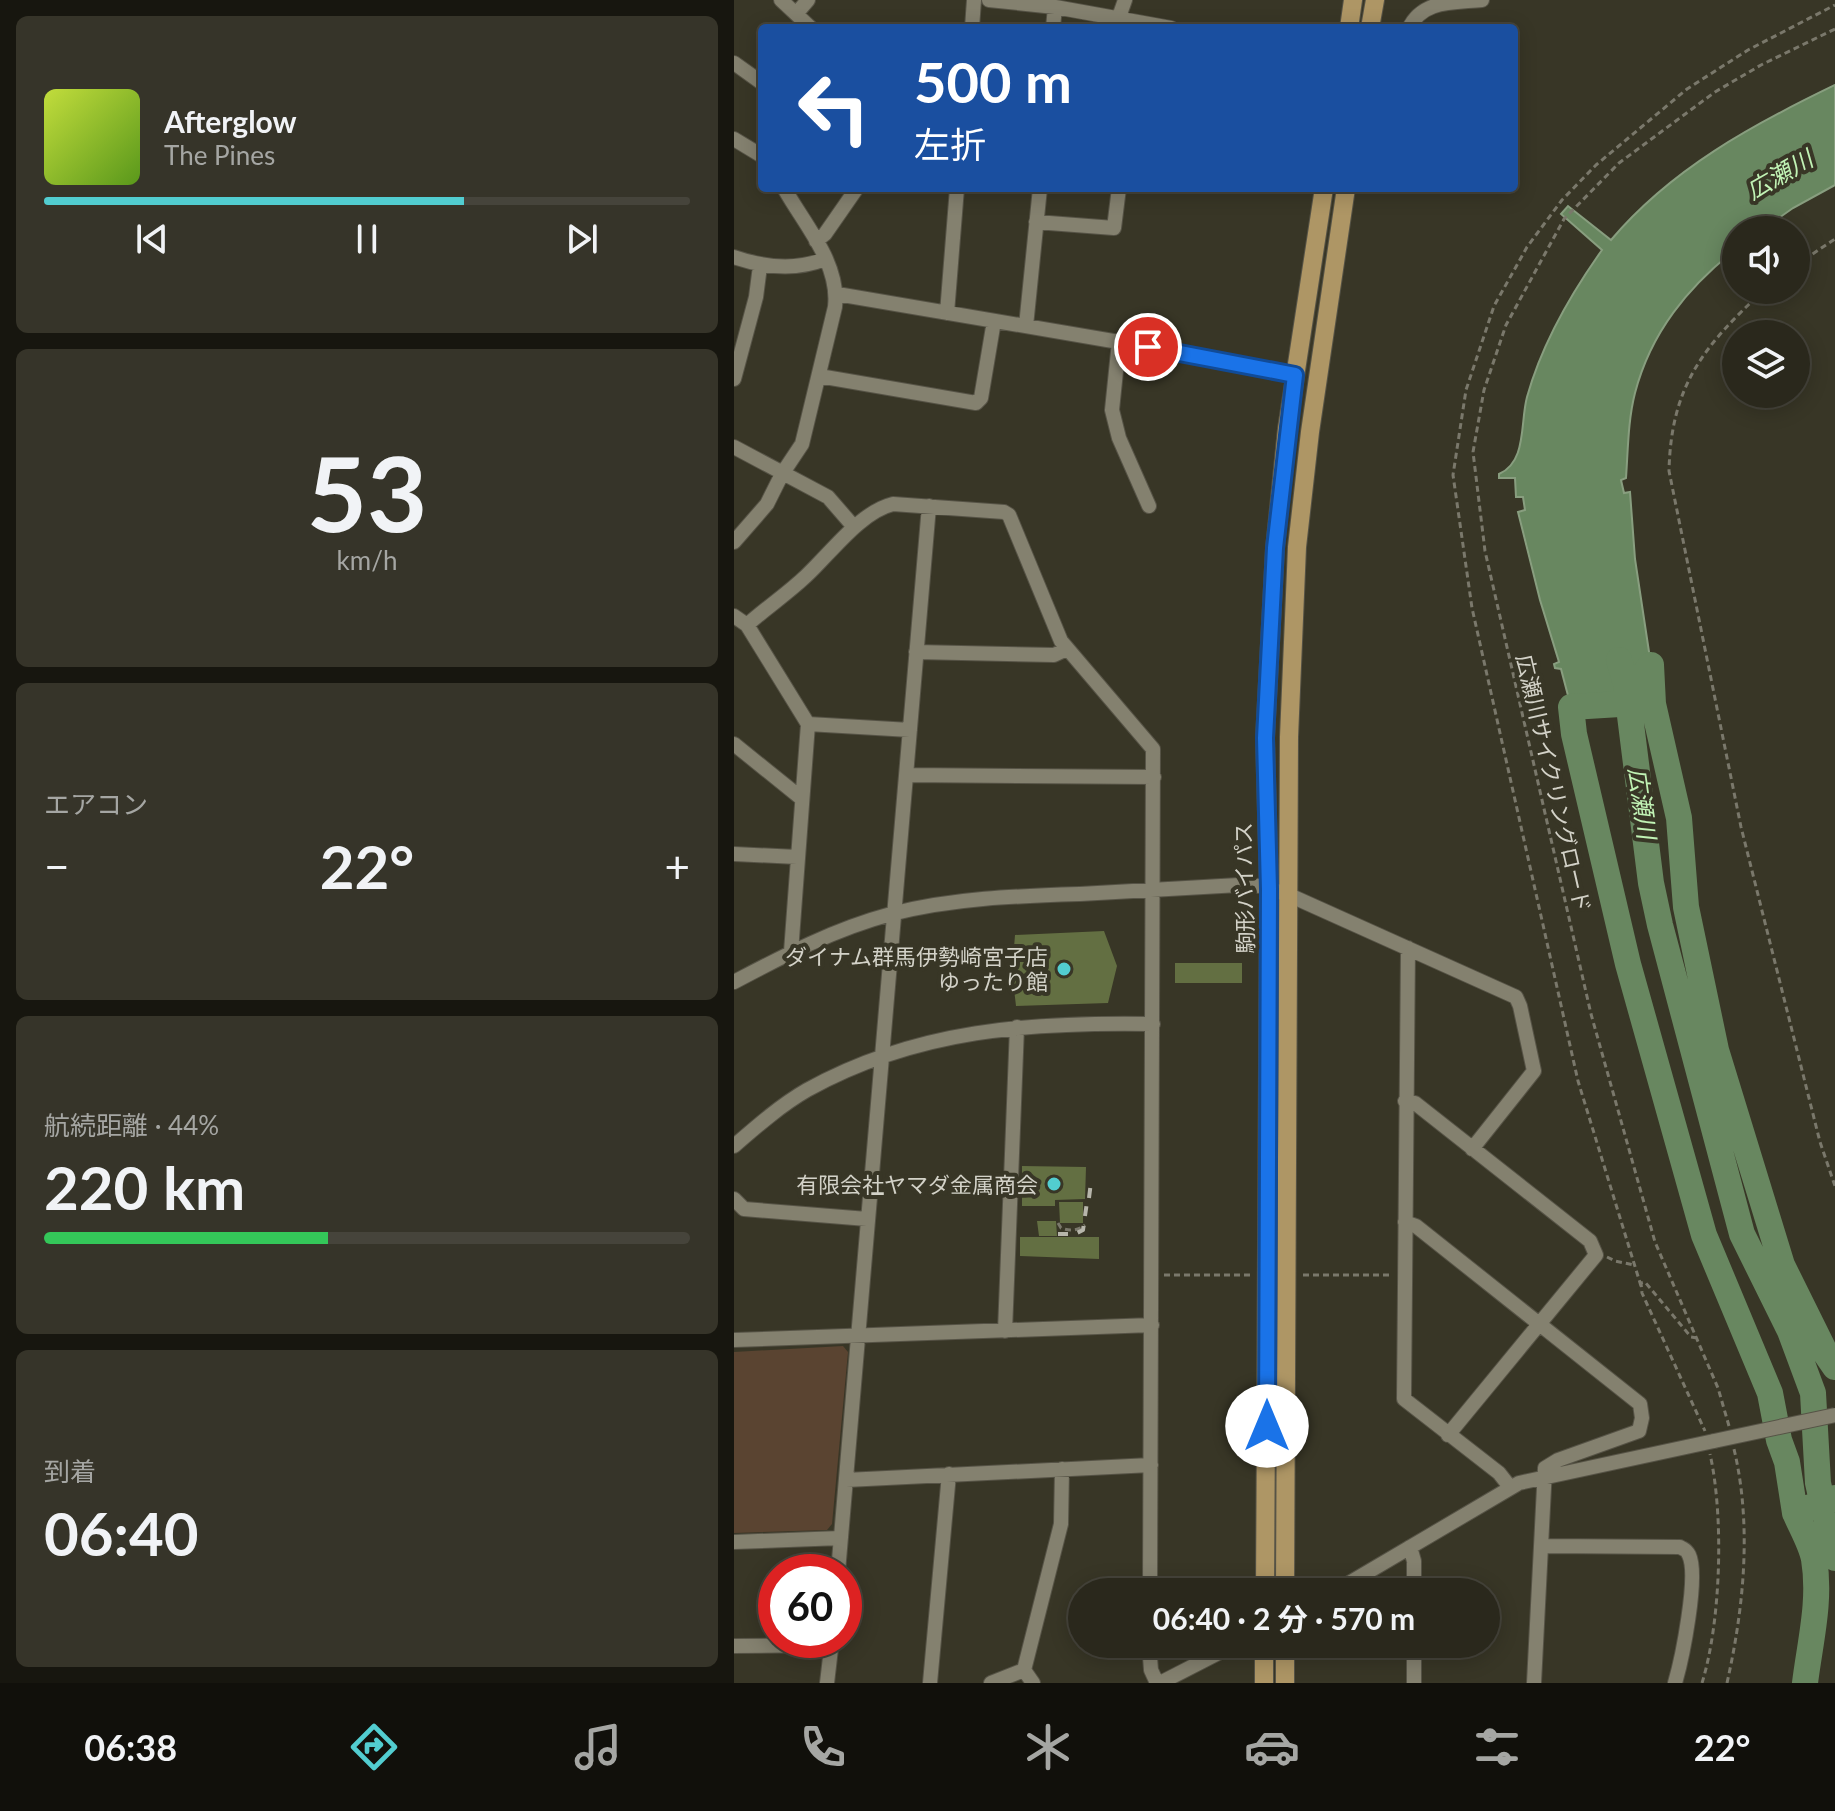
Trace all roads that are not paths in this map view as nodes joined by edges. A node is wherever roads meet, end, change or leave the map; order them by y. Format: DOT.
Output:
graph roads {
  1 [pos="781,0"];
  2 [pos="808,0"];
  3 [pos="974,0"];
  4 [pos="989,0"];
  5 [pos="1125,0"];
  6 [pos="1353,0"];
  7 [pos="1375,0"];
  8 [pos="1482,0"];
  9 [pos="1055,7"];
  10 [pos="796,14"];
  11 [pos="1119,17"];
  12 [pos="807,24"];
  13 [pos="972,24"];
  14 [pos="1053,24"];
  15 [pos="1152,24"];
  16 [pos="1350,24"];
  17 [pos="1371,24"];
  18 [pos="1411,24"];
  19 [pos="734,63"];
  20 [pos="758,80"];
  21 [pos="734,139"];
  22 [pos="758,154"];
  23 [pos="786,192"];
  24 [pos="854,192"];
  25 [pos="957,192"];
  26 [pos="1040,192"];
  27 [pos="1118,192"];
  28 [pos="1323,192"];
  29 [pos="1345,192"];
  30 [pos="1036,222"];
  31 [pos="816,241"];
  32 [pos="734,257"];
  33 [pos="825,259"];
  34 [pos="760,266"];
  35 [pos="837,294"];
  36 [pos="947,313"];
  37 [pos="994,321"];
  38 [pos="1026,326"];
  39 [pos="1119,342"];
  40 [pos="1295,375"];
  41 [pos="819,376"];
  42 [pos="734,379"];
  43 [pos="1287,429"];
  44 [pos="1310,432"];
  45 [pos="734,447"];
  46 [pos="782,474"];
  47 [pos="929,506"];
  48 [pos="1149,506"];
  49 [pos="854,527"];
  50 [pos="734,542"];
  51 [pos="734,616"];
  52 [pos="747,625"];
  53 [pos="1067,649"];
  54 [pos="916,652"];
  55 [pos="808,724"];
  56 [pos="910,730"];
  57 [pos="734,744"];
  58 [pos="906,775"];
  59 [pos="1154,777"];
  60 [pos="801,798"];
  61 [pos="734,854"];
  62 [pos="797,857"];
  63 [pos="1269,889"];
  64 [pos="1154,890"];
  65 [pos="1289,895"];
  66 [pos="894,913"];
  67 [pos="1408,948"];
  68 [pos="791,952"];
  69 [pos="734,982"];
  70 [pos="1153,1024"];
  71 [pos="1017,1027"];
  72 [pos="882,1056"];
  73 [pos="1405,1101"];
  74 [pos="734,1146"];
  75 [pos="1472,1149"];
  76 [pos="734,1199"];
  77 [pos="867,1219"];
  78 [pos="1405,1222"];
  79 [pos="1152,1325"];
  80 [pos="1540,1325"];
  81 [pos="1005,1331"];
  82 [pos="858,1337"];
  83 [pos="734,1340"];
  84 [pos="1835,1415"];
  85 [pos="1448,1435"];
  86 [pos="1151,1465"];
  87 [pos="1062,1469"];
  88 [pos="949,1474"];
  89 [pos="1545,1477"];
  90 [pos="846,1480"];
  91 [pos="1510,1487"];
  92 [pos="841,1538"];
  93 [pos="734,1542"];
  94 [pos="1543,1546"];
  95 [pos="1410,1547"];
  96 [pos="840,1554"];
  97 [pos="1150,1578"];
  98 [pos="1265,1578"];
  99 [pos="1285,1578"];
  100 [pos="1358,1578"];
  101 [pos="1414,1578"];
  102 [pos="758,1645"];
  103 [pos="734,1646"];
  104 [pos="830,1658"];
  105 [pos="1150,1658"];
  106 [pos="1208,1658"];
  107 [pos="1264,1658"];
  108 [pos="1285,1658"];
  109 [pos="1414,1658"];
  110 [pos="1024,1670"];
  111 [pos="827,1683"];
  112 [pos="930,1683"];
  113 [pos="991,1683"];
  114 [pos="1033,1683"];
  115 [pos="1159,1683"];
  116 [pos="1264,1683"];
  117 [pos="1285,1683"];
  118 [pos="1414,1683"];
  119 [pos="1534,1683"];
  120 [pos="1675,1683"];
  1 -- 10 [label="street"];
  2 -- 10 [label="street"];
  3 -- 13 [label="street"];
  4 -- 9 [label="street"];
  5 -- 11 [label="street"];
  6 -- 16 [label="main road"];
  7 -- 17 [label="main road"];
  8 -- 18 [label="street"];
  9 -- 11 [label="street"];
  9 -- 14 [label="street"];
  10 -- 12 [label="street"];
  11 -- 15 [label="street"];
  19 -- 20 [label="street"];
  21 -- 22 [label="street"];
  23 -- 31 [label="street"];
  24 -- 31 [label="street"];
  25 -- 36 [label="street"];
  26 -- 30 [label="street"];
  27 -- 30 [label="street"];
  28 -- 40 [label="main road, 駒形バイパス"];
  29 -- 44 [label="main road, 駒形バイパス"];
  30 -- 38 [label="street"];
  31 -- 33 [label="street"];
  32 -- 34 [label="street"];
  33 -- 34 [label="street"];
  33 -- 35 [label="street"];
  34 -- 42 [label="street"];
  35 -- 36 [label="street"];
  35 -- 41 [label="street"];
  36 -- 37 [label="street"];
  37 -- 38 [label="street"];
  37 -- 41 [label="street"];
  38 -- 39 [label="street"];
  39 -- 40 [label="street"];
  39 -- 48 [label="street"];
  40 -- 43 [label="main road, 駒形バイパス"];
  41 -- 46 [label="street"];
  43 -- 44 [label="street"];
  43 -- 63 [label="main road, 駒形バイパス"];
  44 -- 65 [label="main road, 駒形バイパス"];
  45 -- 46 [label="street"];
  46 -- 49 [label="street"];
  46 -- 50 [label="street"];
  47 -- 49 [label="street"];
  47 -- 53 [label="street"];
  47 -- 54 [label="street"];
  49 -- 52 [label="street"];
  51 -- 52 [label="street"];
  52 -- 55 [label="street"];
  53 -- 54 [label="street"];
  53 -- 59 [label="street"];
  54 -- 56 [label="street"];
  55 -- 56 [label="street"];
  55 -- 60 [label="street"];
  56 -- 58 [label="street"];
  57 -- 60 [label="street"];
  58 -- 59 [label="street"];
  58 -- 66 [label="street"];
  59 -- 64 [label="street"];
  60 -- 62 [label="street"];
  61 -- 62 [label="street"];
  62 -- 68 [label="street"];
  63 -- 64 [label="street"];
  63 -- 65 [label="street"];
  63 -- 98 [label="main road, 駒形バイパス"];
  64 -- 66 [label="street"];
  64 -- 70 [label="street"];
  65 -- 67 [label="street"];
  65 -- 99 [label="main road, 駒形バイパス"];
  66 -- 68 [label="street"];
  66 -- 72 [label="street"];
  67 -- 73 [label="street"];
  67 -- 75 [label="street"];
  68 -- 69 [label="street"];
  70 -- 71 [label="street"];
  70 -- 79 [label="street"];
  71 -- 72 [label="street"];
  71 -- 81 [label="street"];
  72 -- 74 [label="street"];
  72 -- 77 [label="street"];
  73 -- 75 [label="street"];
  73 -- 78 [label="street"];
  75 -- 80 [label="street"];
  76 -- 77 [label="street"];
  77 -- 82 [label="street"];
  78 -- 80 [label="street"];
  78 -- 85 [label="street"];
  79 -- 81 [label="street"];
  79 -- 86 [label="street"];
  80 -- 85 [label="street"];
  80 -- 89 [label="street"];
  81 -- 82 [label="street"];
  82 -- 83 [label="street"];
  82 -- 90 [label="street"];
  84 -- 89 [label="street, bridge"];
  85 -- 91 [label="street"];
  86 -- 87 [label="street"];
  86 -- 97 [label="street"];
  87 -- 88 [label="street"];
  87 -- 110 [label="street"];
  88 -- 90 [label="street"];
  88 -- 112 [label="street"];
  89 -- 91 [label="street"];
  89 -- 94 [label="street"];
  90 -- 92 [label="street"];
  91 -- 95 [label="street"];
  92 -- 93 [label="street"];
  92 -- 96 [label="street"];
  94 -- 119 [label="street"];
  94 -- 120 [label="street"];
  95 -- 100 [label="street"];
  95 -- 101 [label="street"];
  102 -- 103 [label="street"];
  104 -- 111 [label="street"];
  105 -- 115 [label="street"];
  106 -- 115 [label="street"];
  107 -- 116 [label="main road"];
  108 -- 117 [label="main road"];
  109 -- 118 [label="street"];
  110 -- 113 [label="street"];
  110 -- 114 [label="street"];
}
